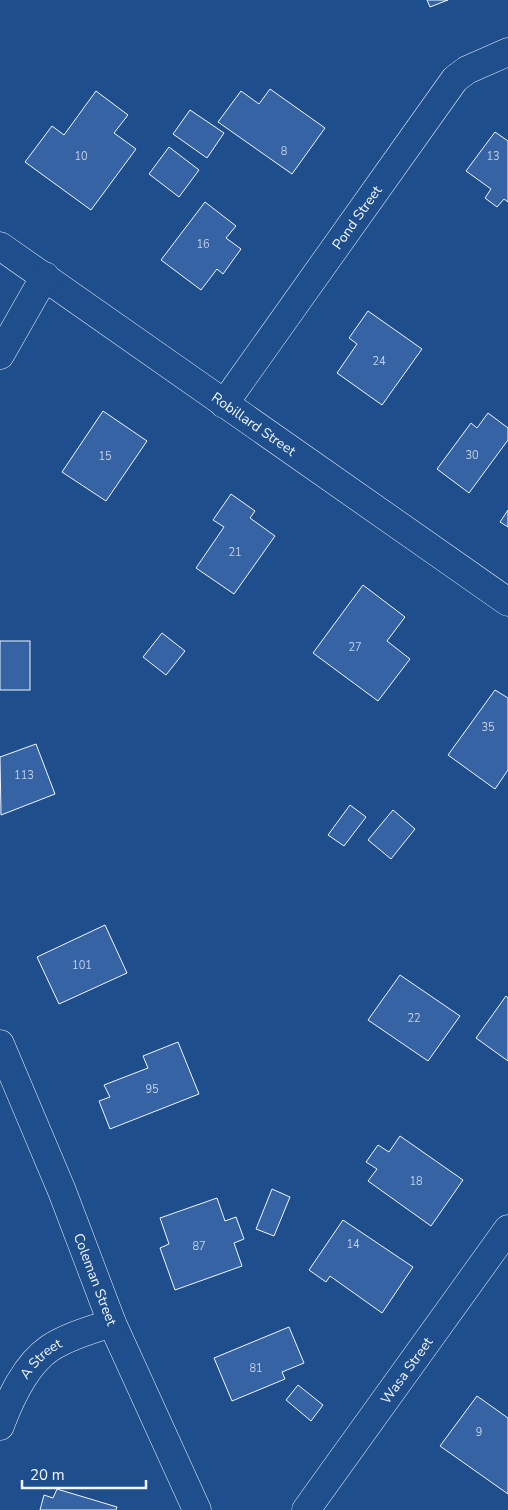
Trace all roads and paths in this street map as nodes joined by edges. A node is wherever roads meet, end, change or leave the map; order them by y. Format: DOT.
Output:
graph roads {
  1 [pos="508,52"];
  2 [pos="0,246"];
  3 [pos="45,276"];
  4 [pos="0,355"];
  5 [pos="224,404"];
  6 [pos="508,602"];
  7 [pos="0,1044"];
  8 [pos="508,1229"];
  9 [pos="112,1323"];
  10 [pos="0,1426"];
  11 [pos="197,1510"];
  12 [pos="306,1510"];
  1 -- 5 [label="street, Pond Street"];
  2 -- 3 [label="street, Robillard Street"];
  3 -- 4 [label="street"];
  3 -- 5 [label="street, Robillard Street"];
  5 -- 6 [label="street, Robillard Street"];
  7 -- 9 [label="street, Coleman Street"];
  8 -- 12 [label="street, Wasa Street"];
  9 -- 10 [label="street, A Street"];
  9 -- 11 [label="street, Coleman Street"];
}
